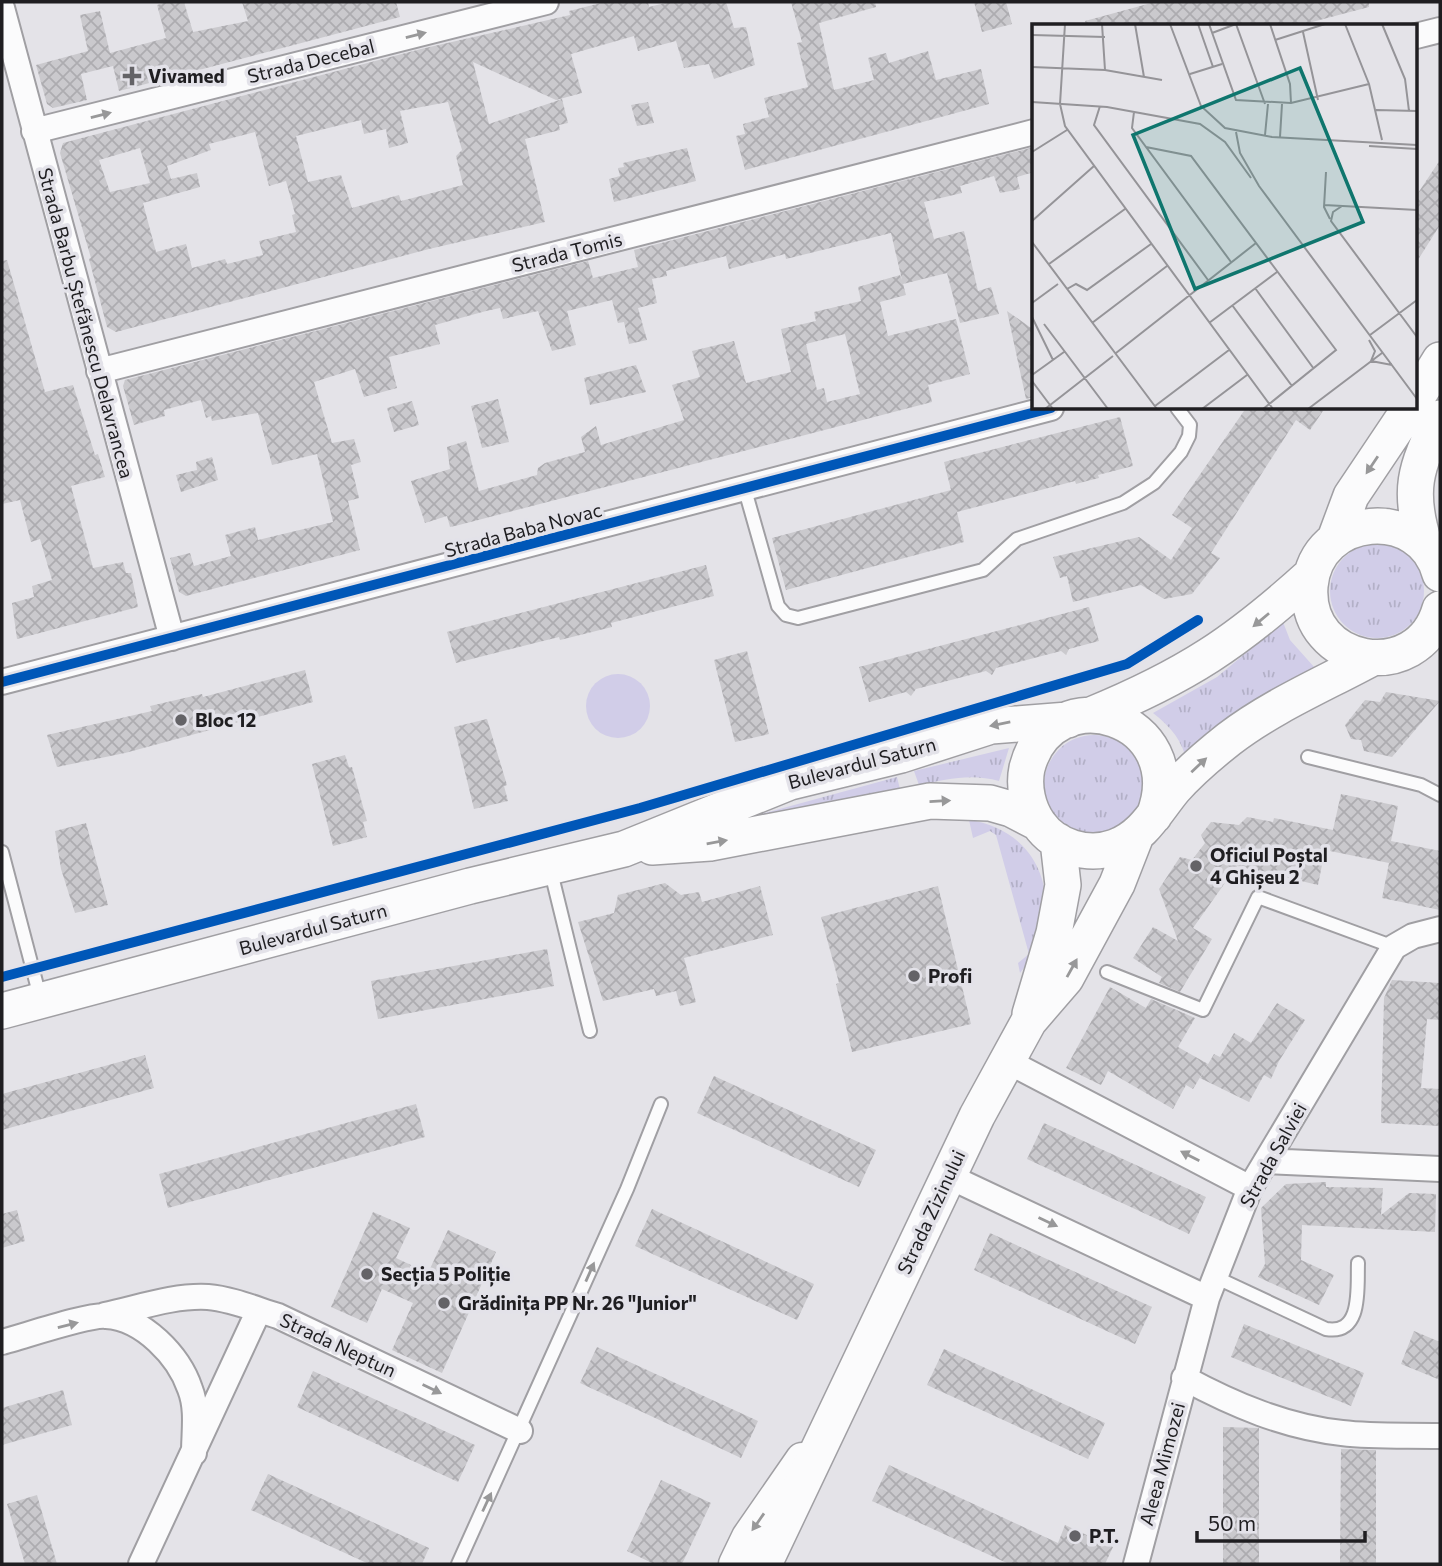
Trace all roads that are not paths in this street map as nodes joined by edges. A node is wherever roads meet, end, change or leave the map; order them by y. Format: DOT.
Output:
graph roads {
  1 [pos="546,2"];
  2 [pos="2,8"];
  3 [pos="1440,30"];
  4 [pos="1418,36"];
  5 [pos="34,131"];
  6 [pos="1032,133"];
  7 [pos="1440,360"];
  8 [pos="99,372"];
  9 [pos="1418,395"];
  10 [pos="1044,410"];
  11 [pos="1178,410"];
  12 [pos="1409,410"];
  13 [pos="1440,418"];
  14 [pos="745,490"];
  15 [pos="1335,539"];
  16 [pos="1436,563"];
  17 [pos="1312,574"];
  18 [pos="1440,608"];
  19 [pos="172,638"];
  20 [pos="1428,643"];
  21 [pos="1372,658"];
  22 [pos="2,682"];
  23 [pos="1079,717"];
  24 [pos="1308,757"];
  25 [pos="1440,795"];
  26 [pos="1144,827"];
  27 [pos="1048,832"];
  28 [pos="624,849"];
  29 [pos="2,852"];
  30 [pos="550,867"];
  31 [pos="1440,929"];
  32 [pos="1394,947"];
  33 [pos="1107,972"];
  34 [pos="41,1001"];
  35 [pos="2,1011"];
  36 [pos="1029,1021"];
  37 [pos="590,1031"];
  38 [pos="1006,1061"];
  39 [pos="661,1104"];
  40 [pos="1266,1161"];
  41 [pos="1440,1169"];
  42 [pos="948,1175"];
  43 [pos="1250,1188"];
  44 [pos="1358,1263"];
  45 [pos="1211,1288"];
  46 [pos="259,1310"];
  47 [pos="105,1315"];
  48 [pos="2,1342"];
  49 [pos="1185,1378"];
  50 [pos="839,1406"];
  51 [pos="520,1431"];
  52 [pos="1440,1436"];
  53 [pos="194,1453"];
  54 [pos="141,1564"];
  55 [pos="458,1564"];
  56 [pos="735,1564"];
  57 [pos="764,1564"];
  58 [pos="781,1564"];
  59 [pos="1136,1564"];
  5 -- 1 [label="street, Strada Decebal, one-way"];
  2 -- 5 [label="street, Strada Barbu Ștefănescu Delavrancea"];
  3 -- 4 [label="street"];
  5 -- 8 [label="street, Strada Barbu Ștefănescu Delavrancea"];
  6 -- 8 [label="street, Strada Tomis"];
  7 -- 9 [label="main road"];
  8 -- 19 [label="street, Strada Barbu Ștefănescu Delavrancea"];
  10 -- 14 [label="street, Strada Baba Novac"];
  11 -- 14 [label="lane"];
  12 -- 15 [label="main road, one-way"];
  13 -- 16 [label="main road"];
  14 -- 19 [label="street, Strada Baba Novac"];
  15 -- 16 [label="main road"];
  15 -- 17 [label="main road"];
  17 -- 21 [label="main road"];
  17 -- 23 [label="main road, one-way"];
  18 -- 20 [label="main road"];
  19 -- 22 [label="street, Strada Baba Novac"];
  20 -- 21 [label="main road"];
  26 -- 21 [label="main road, one-way"];
  23 -- 26 [label="main road"];
  23 -- 27 [label="main road"];
  23 -- 28 [label="main road, Bulevardul Saturn, one-way"];
  24 -- 25 [label="lane"];
  26 -- 27 [label="main road"];
  36 -- 26 [label="main road, Strada Zizinului, one-way"];
  28 -- 27 [label="main road, Bulevardul Saturn, one-way"];
  27 -- 36 [label="main road, Strada Zizinului"];
  28 -- 30 [label="main road, Bulevardul Saturn"];
  29 -- 34 [label="lane"];
  30 -- 34 [label="main road, Bulevardul Saturn"];
  30 -- 37 [label="lane"];
  31 -- 32 [label="street"];
  32 -- 33 [label="lane"];
  32 -- 40 [label="street, Strada Salviei"];
  34 -- 35 [label="main road, Bulevardul Saturn"];
  36 -- 38 [label="main road, Strada Zizinului"];
  38 -- 42 [label="main road, Strada Zizinului"];
  43 -- 38 [label="street, one-way"];
  51 -- 39 [label="lane, one-way"];
  40 -- 41 [label="street"];
  40 -- 43 [label="street, Strada Salviei"];
  42 -- 45 [label="street, one-way"];
  42 -- 50 [label="main road, Strada Zizinului"];
  43 -- 45 [label="street, Strada Salviei"];
  44 -- 45 [label="lane"];
  45 -- 49 [label="street, Strada Salviei"];
  46 -- 47 [label="street"];
  46 -- 51 [label="street, Strada Neptun, one-way"];
  46 -- 53 [label="street, Strada Neptun"];
  48 -- 47 [label="street, one-way"];
  47 -- 53 [label="street, Strada Neptun"];
  49 -- 52 [label="street, Aleea Mimozei"];
  49 -- 59 [label="street, Aleea Mimozei"];
  50 -- 56 [label="street, Strada Zizinului, one-way"];
  50 -- 57 [label="main road, Strada Zizinului"];
  50 -- 58 [label="street, Strada Zizinului"];
  55 -- 51 [label="lane, one-way"];
  53 -- 54 [label="street, Strada Neptun"];
}
